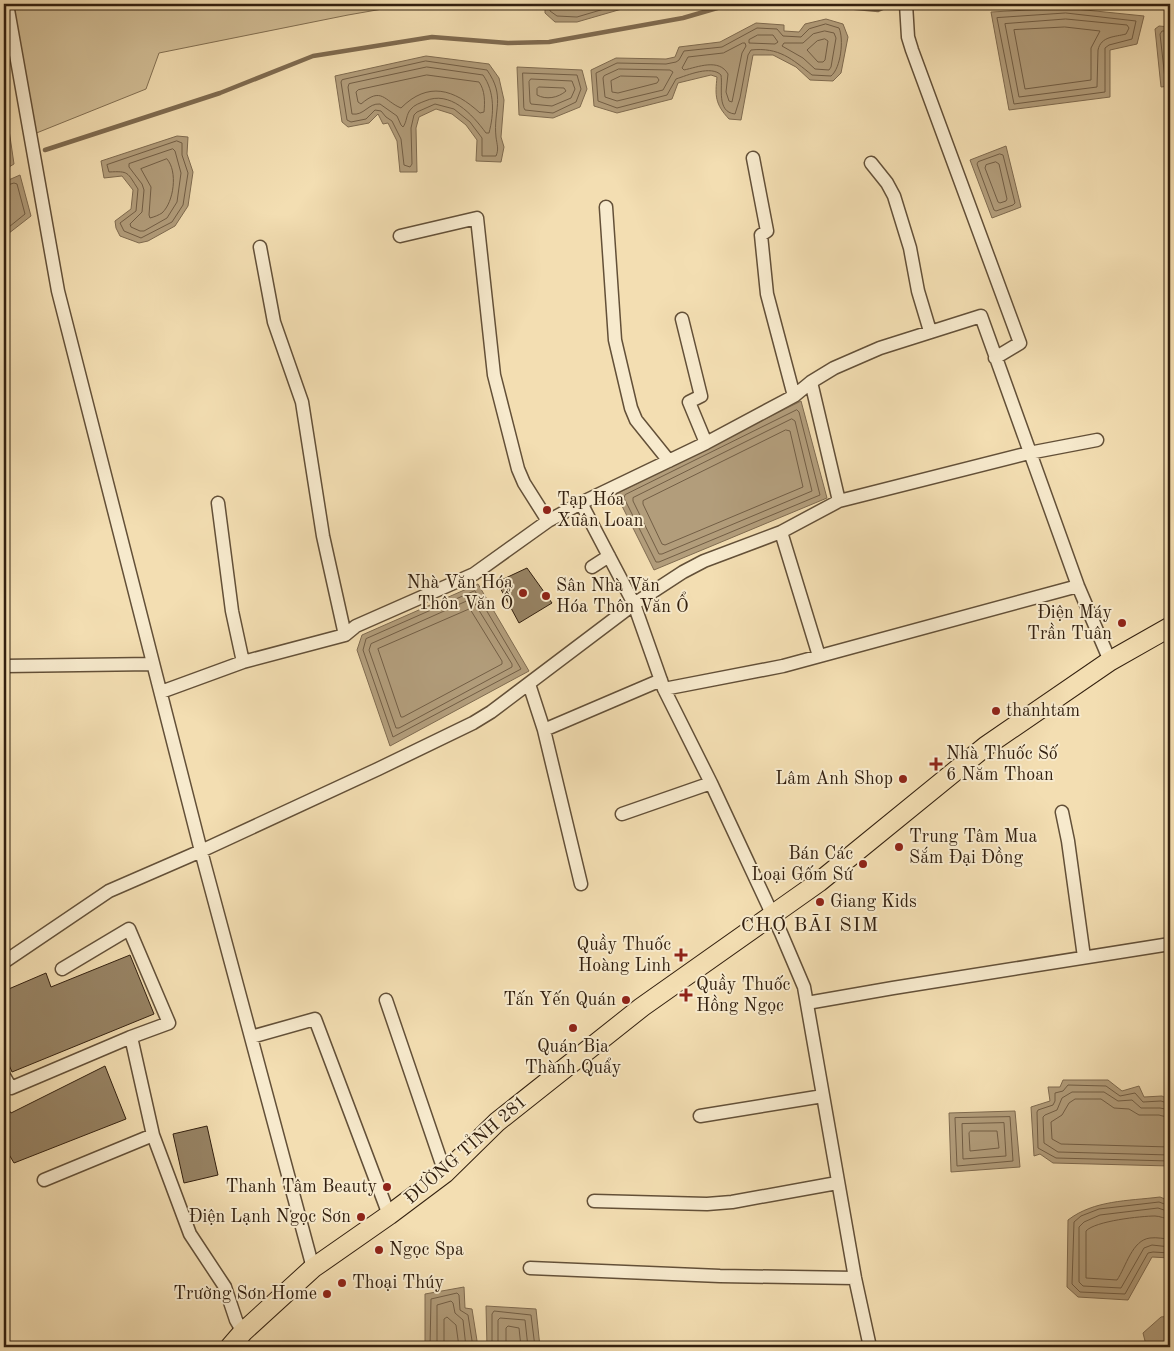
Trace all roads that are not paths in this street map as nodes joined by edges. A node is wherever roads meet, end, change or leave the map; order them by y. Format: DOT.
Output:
graph roads {
  1 [pos="7,4"];
  2 [pos="906,4"];
  3 [pos="753,158"];
  4 [pos="870,163"];
  5 [pos="606,207"];
  6 [pos="400,236"];
  7 [pos="260,247"];
  8 [pos="682,319"];
  9 [pos="930,331"];
  10 [pos="995,358"];
  11 [pos="812,382"];
  12 [pos="794,396"];
  13 [pos="1097,440"];
  14 [pos="706,443"];
  15 [pos="1029,453"];
  16 [pos="669,461"];
  17 [pos="839,500"];
  18 [pos="218,503"];
  19 [pos="581,503"];
  20 [pos="548,521"];
  21 [pos="781,532"];
  22 [pos="609,556"];
  23 [pos="592,567"];
  24 [pos="1078,586"];
  25 [pos="634,604"];
  26 [pos="1170,627"];
  27 [pos="345,634"];
  28 [pos="819,656"];
  29 [pos="1110,661"];
  30 [pos="243,662"];
  31 [pos="153,664"];
  32 [pos="4,666"];
  33 [pos="529,684"];
  34 [pos="662,685"];
  35 [pos="161,692"];
  36 [pos="544,730"];
  37 [pos="710,783"];
  38 [pos="1062,812"];
  39 [pos="622,814"];
  40 [pos="201,851"];
  41 [pos="581,884"];
  42 [pos="772,915"];
  43 [pos="1170,944"];
  44 [pos="1084,956"];
  45 [pos="4,962"];
  46 [pos="62,969"];
  47 [pos="386,1000"];
  48 [pos="807,1004"];
  49 [pos="131,1037"];
  50 [pos="251,1037"];
  51 [pos="4,1076"];
  52 [pos="823,1096"];
  53 [pos="700,1116"];
  54 [pos="153,1135"];
  55 [pos="444,1173"];
  56 [pos="44,1180"];
  57 [pos="838,1183"];
  58 [pos="594,1201"];
  59 [pos="389,1215"];
  60 [pos="313,1268"];
  61 [pos="530,1268"];
  62 [pos="855,1278"];
  63 [pos="243,1332"];
  64 [pos="230,1347"];
  65 [pos="870,1347"];
  66 [pos="881,1347"];
  1 -- 31 [label="street"];
  2 -- 10 [label="street"];
  3 -- 12 [label="street"];
  4 -- 9 [label="street"];
  5 -- 16 [label="street"];
  6 -- 20 [label="street"];
  7 -- 27 [label="street"];
  8 -- 14 [label="street"];
  9 -- 10 [label="street"];
  9 -- 11 [label="street"];
  10 -- 15 [label="street"];
  11 -- 12 [label="street"];
  11 -- 17 [label="street"];
  12 -- 14 [label="street"];
  13 -- 15 [label="street"];
  14 -- 16 [label="street"];
  15 -- 17 [label="street"];
  15 -- 24 [label="street"];
  16 -- 19 [label="street"];
  17 -- 21 [label="street"];
  18 -- 30 [label="street"];
  19 -- 20 [label="street"];
  19 -- 22 [label="street"];
  20 -- 27 [label="street"];
  21 -- 25 [label="street"];
  21 -- 28 [label="street"];
  22 -- 23 [label="street"];
  22 -- 25 [label="street"];
  24 -- 28 [label="street"];
  24 -- 29 [label="street"];
  25 -- 33 [label="street"];
  25 -- 34 [label="street"];
  26 -- 29 [label="main road, ĐƯỜNG TỈNH 281"];
  27 -- 30 [label="street"];
  28 -- 34 [label="street"];
  29 -- 42 [label="main road, ĐƯỜNG TỈNH 281"];
  30 -- 35 [label="street"];
  31 -- 32 [label="street"];
  31 -- 35 [label="street"];
  33 -- 36 [label="street"];
  33 -- 40 [label="street"];
  34 -- 36 [label="street"];
  34 -- 37 [label="street"];
  35 -- 40 [label="street"];
  36 -- 41 [label="street"];
  37 -- 39 [label="street"];
  37 -- 42 [label="street"];
  38 -- 44 [label="street"];
  40 -- 45 [label="street"];
  40 -- 50 [label="street"];
  42 -- 48 [label="street"];
  42 -- 55 [label="main road, ĐƯỜNG TỈNH 281"];
  43 -- 44 [label="street"];
  44 -- 48 [label="street"];
  46 -- 49 [label="street"];
  47 -- 55 [label="street"];
  48 -- 52 [label="street"];
  49 -- 51 [label="street"];
  49 -- 54 [label="street"];
  50 -- 59 [label="street"];
  50 -- 60 [label="street"];
  52 -- 53 [label="street"];
  52 -- 57 [label="street"];
  54 -- 56 [label="street"];
  54 -- 63 [label="street"];
  55 -- 59 [label="main road, ĐƯỜNG TỈNH 281"];
  57 -- 58 [label="street"];
  57 -- 62 [label="street"];
  59 -- 60 [label="main road, ĐƯỜNG TỈNH 281"];
  60 -- 63 [label="main road, ĐƯỜNG TỈNH 281"];
  61 -- 62 [label="street"];
  62 -- 65 [label="street"];
  63 -- 64 [label="main road, ĐƯỜNG TỈNH 281"];
  65 -- 66 [label="street"];
}
